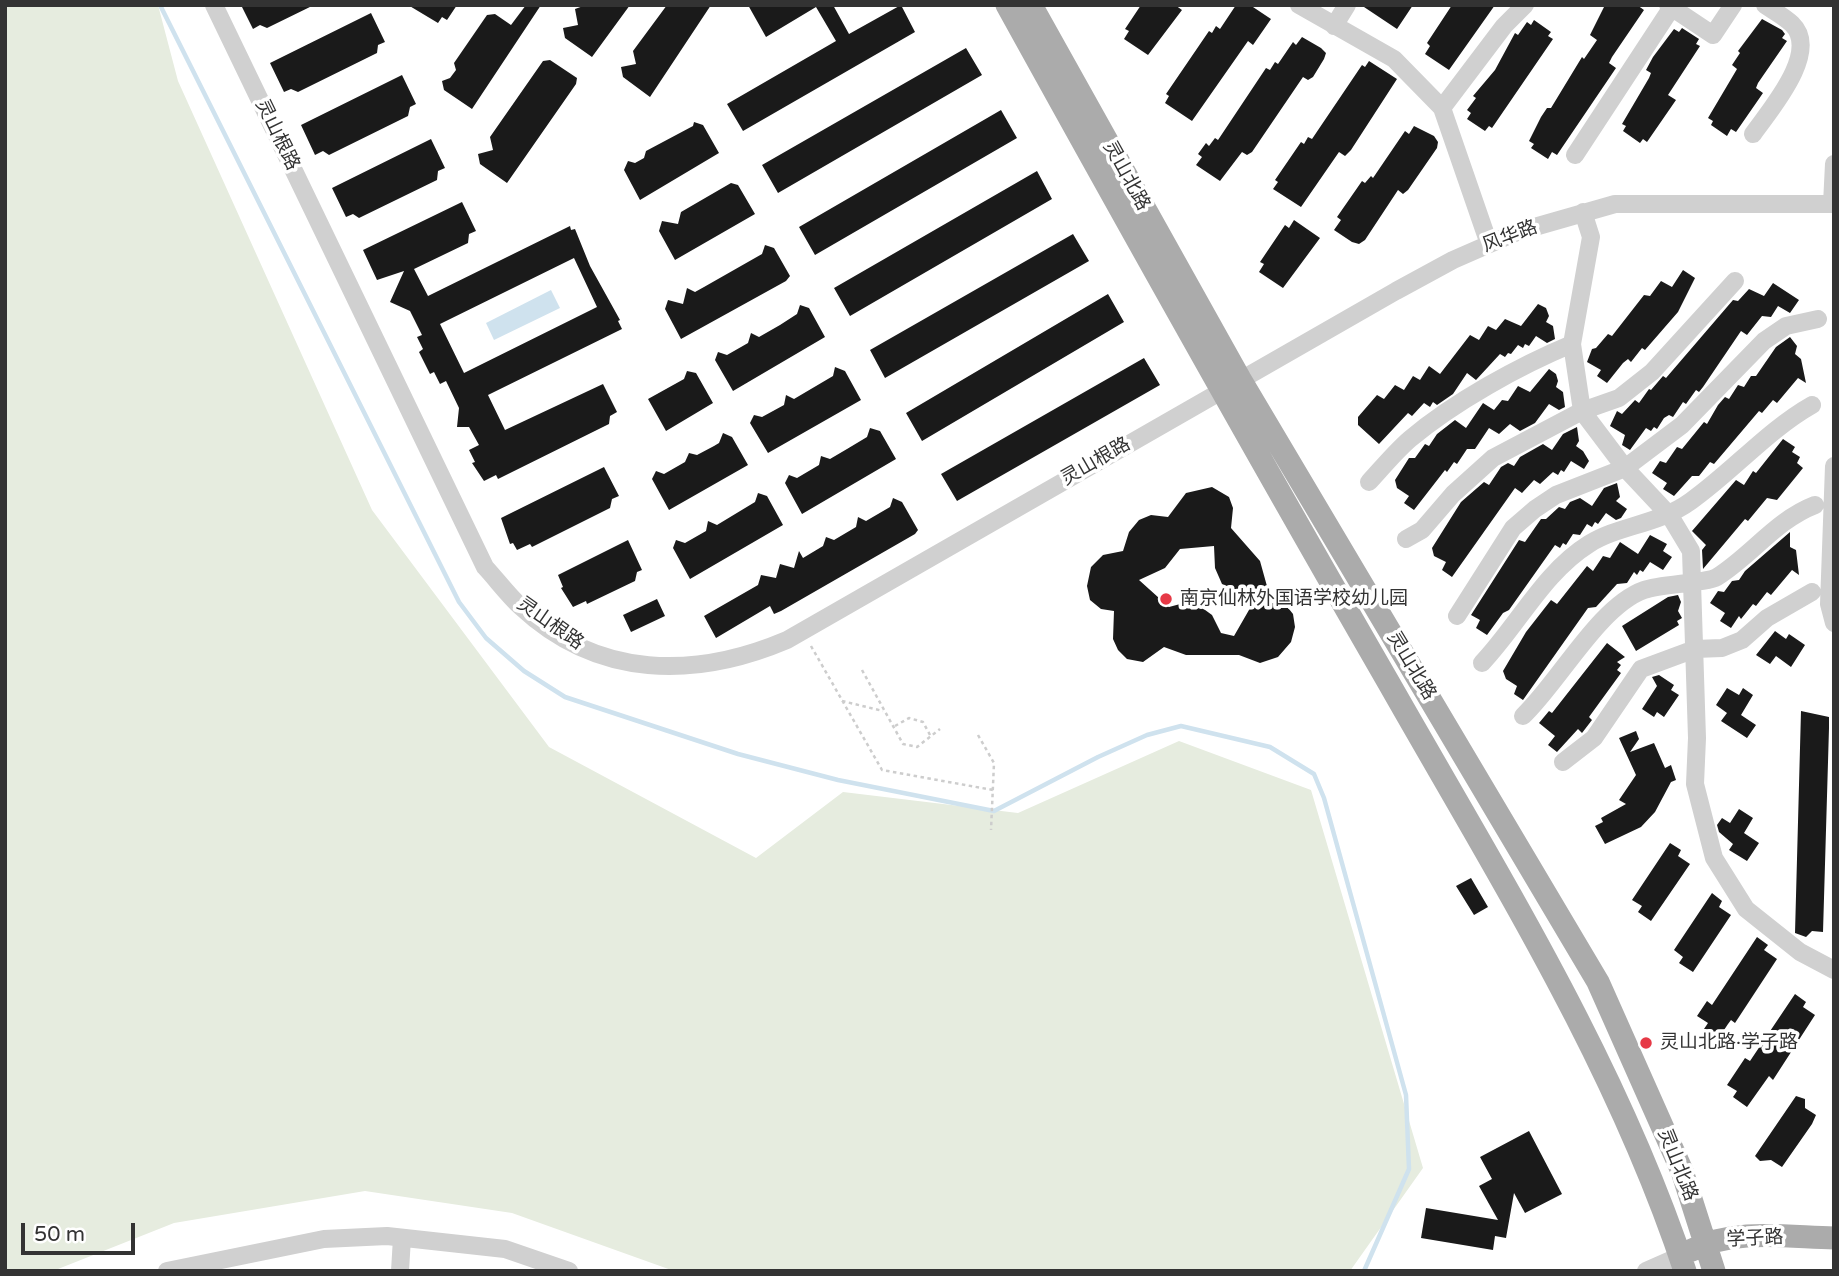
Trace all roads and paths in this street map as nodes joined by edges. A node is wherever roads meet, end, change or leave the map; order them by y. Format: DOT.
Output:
graph roads {
  1 [pos="214,5"];
  2 [pos="1007,5"];
  3 [pos="1031,5"];
  4 [pos="1299,5"];
  5 [pos="1347,5"];
  6 [pos="1525,5"];
  7 [pos="1733,5"];
  8 [pos="1765,5"];
  9 [pos="1670,6"];
  10 [pos="1334,26"];
  11 [pos="1442,108"];
  12 [pos="1753,134"];
  13 [pos="1575,155"];
  14 [pos="1834,164"];
  15 [pos="1833,204"];
  16 [pos="1583,212"];
  17 [pos="1489,244"];
  18 [pos="1735,281"];
  19 [pos="1818,319"];
  20 [pos="1572,344"];
  21 [pos="1230,384"];
  22 [pos="1812,405"];
  23 [pos="1582,411"];
  24 [pos="1834,466"];
  25 [pos="1625,468"];
  26 [pos="1369,482"];
  27 [pos="1815,505"];
  28 [pos="1670,516"];
  29 [pos="1406,539"];
  30 [pos="1693,580"];
  31 [pos="1812,592"];
  32 [pos="1457,616"];
  33 [pos="1834,623"];
  34 [pos="803,632"];
  35 [pos="1695,649"];
  36 [pos="1482,663"];
  37 [pos="862,670"];
  38 [pos="842,701"];
  39 [pos="886,711"];
  40 [pos="1523,716"];
  41 [pos="894,726"];
  42 [pos="940,729"];
  43 [pos="930,735"];
  44 [pos="978,735"];
  45 [pos="1563,762"];
  46 [pos="993,790"];
  47 [pos="991,830"];
  48 [pos="1834,970"];
  49 [pos="402,1238"];
  50 [pos="1834,1238"];
  51 [pos="1706,1243"];
  52 [pos="1683,1263"];
  53 [pos="167,1271"];
  54 [pos="400,1271"];
  55 [pos="569,1271"];
  56 [pos="1646,1271"];
  57 [pos="1714,1271"];
  1 -- 34 [label="street, 灵山根路"];
  2 -- 21 [label="main road, 灵山北路"];
  3 -- 21 [label="main road, 灵山北路"];
  4 -- 10 [label="street"];
  5 -- 10 [label="street"];
  6 -- 11 [label="street"];
  7 -- 9 [label="street"];
  8 -- 12 [label="street"];
  9 -- 13 [label="street"];
  10 -- 11 [label="street"];
  11 -- 17 [label="street"];
  14 -- 15 [label="street"];
  15 -- 16 [label="street, 风华路"];
  16 -- 17 [label="street, 风华路"];
  16 -- 20 [label="street"];
  17 -- 21 [label="street, 风华路"];
  18 -- 23 [label="street"];
  19 -- 25 [label="street"];
  20 -- 23 [label="street"];
  20 -- 26 [label="street"];
  21 -- 34 [label="street, 灵山根路"];
  21 -- 51 [label="main road, 灵山北路"];
  21 -- 52 [label="main road, 灵山北路"];
  22 -- 28 [label="street"];
  23 -- 25 [label="street"];
  23 -- 29 [label="street"];
  24 -- 33 [label="street"];
  25 -- 28 [label="street"];
  25 -- 32 [label="street"];
  27 -- 30 [label="street"];
  28 -- 30 [label="street"];
  28 -- 36 [label="street"];
  30 -- 35 [label="street"];
  30 -- 40 [label="street"];
  31 -- 35 [label="street"];
  34 -- 38 [label="path"];
  35 -- 45 [label="street"];
  35 -- 48 [label="street"];
  37 -- 39 [label="path"];
  38 -- 39 [label="path"];
  38 -- 46 [label="path"];
  39 -- 41 [label="path"];
  41 -- 43 [label="path"];
  41 -- 43 [label="path"];
  42 -- 43 [label="path"];
  44 -- 46 [label="path"];
  46 -- 47 [label="path"];
  49 -- 53 [label="street"];
  49 -- 54 [label="street"];
  49 -- 55 [label="street"];
  50 -- 51 [label="main road, 学子路"];
  51 -- 52 [label="main road, 学子路"];
  51 -- 57 [label="main road, 灵山北路"];
  52 -- 56 [label="street"];
}
